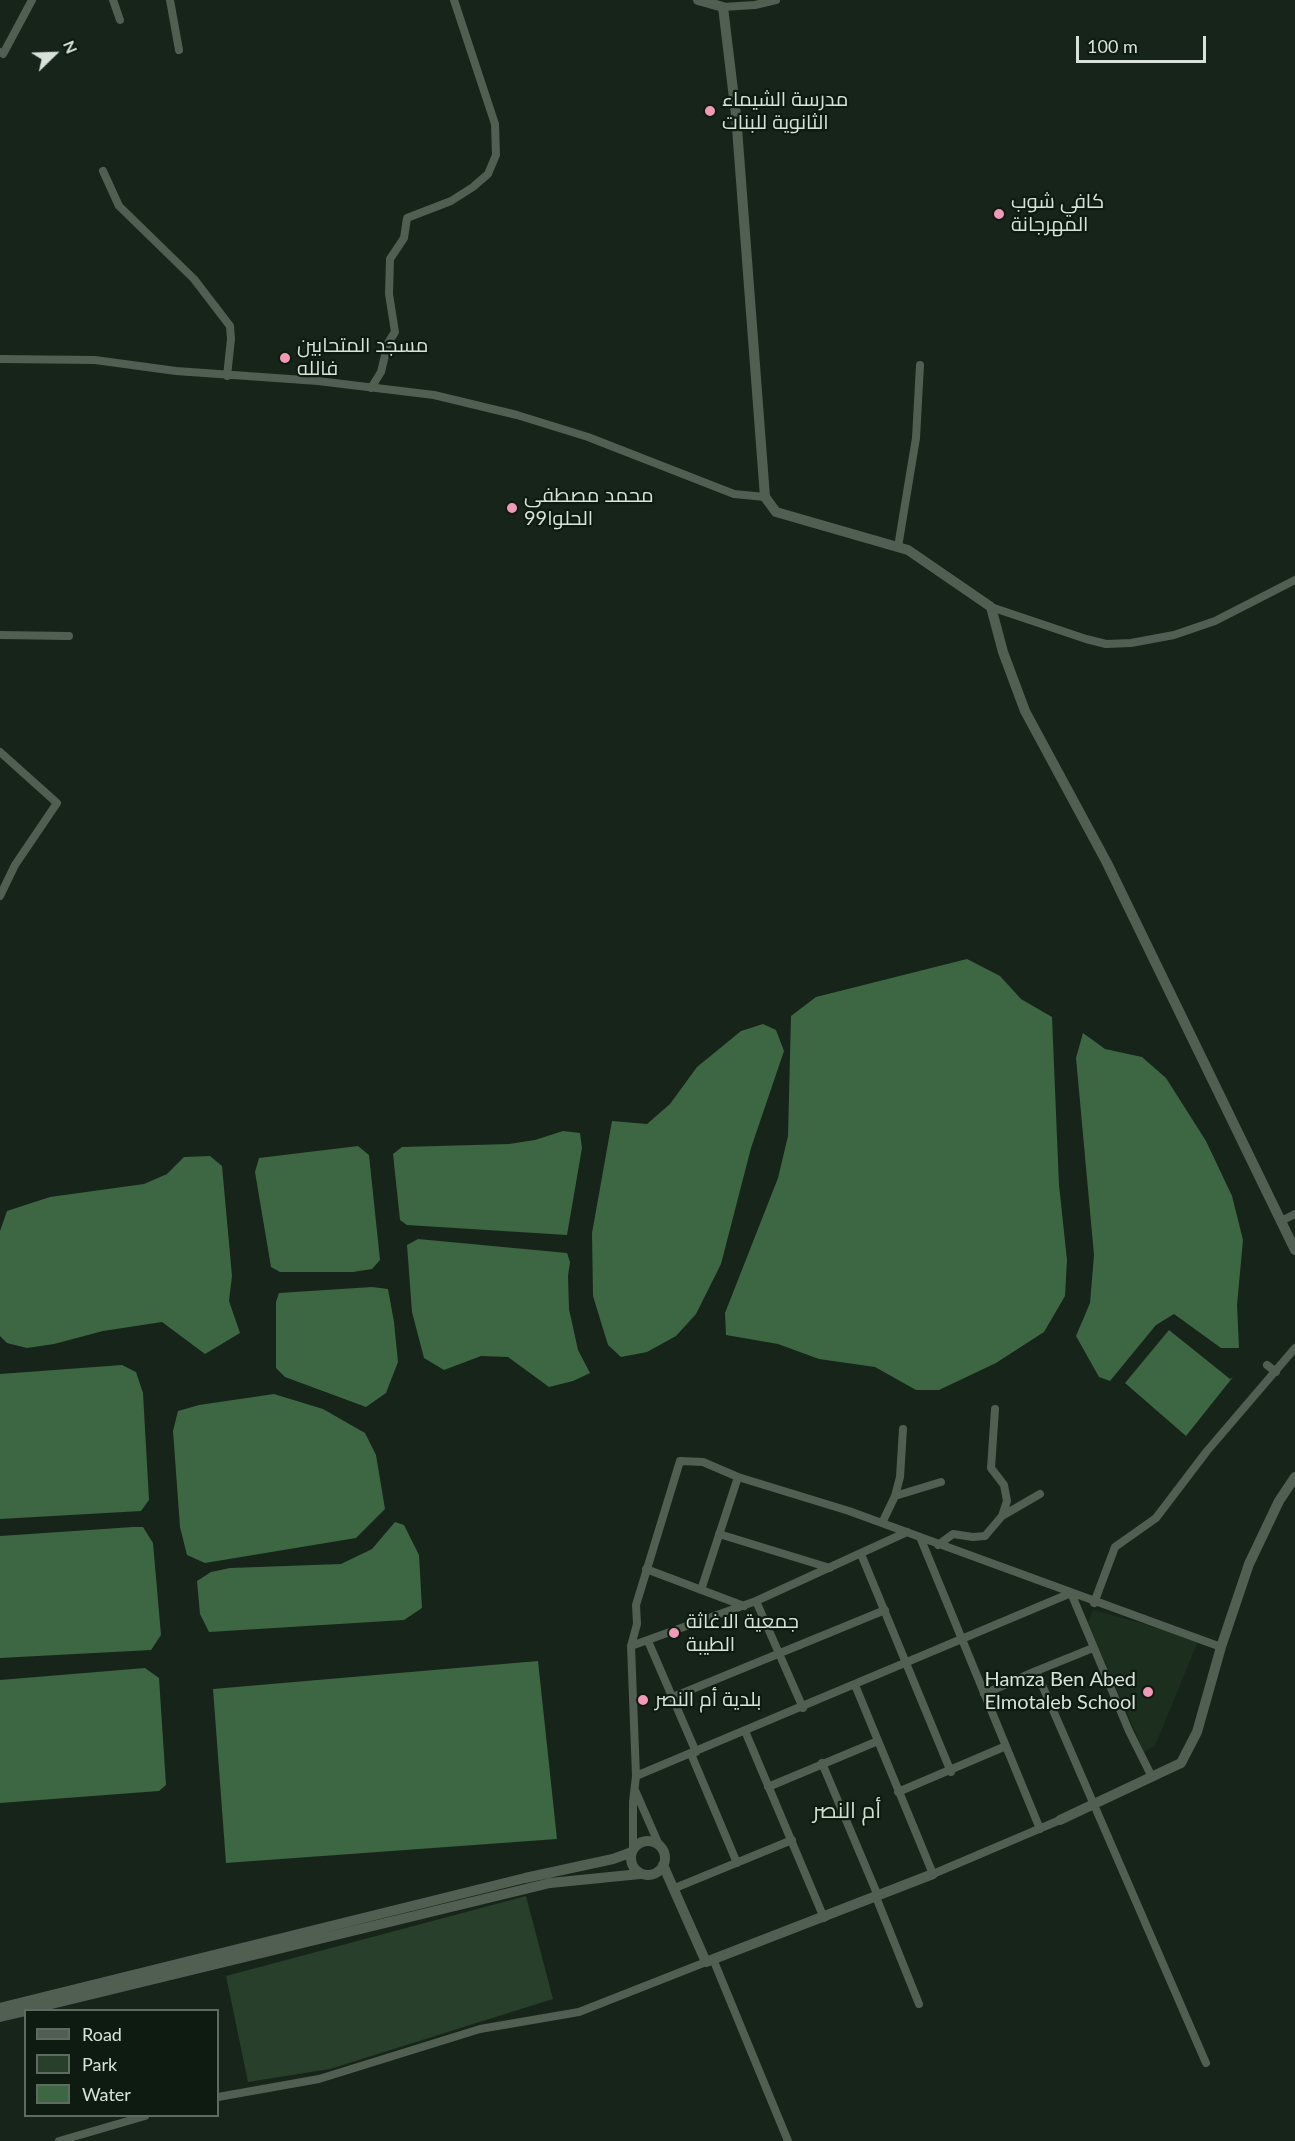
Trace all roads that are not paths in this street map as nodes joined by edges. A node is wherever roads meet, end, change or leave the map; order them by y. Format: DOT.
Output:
graph roads {
  1 [pos="32,0"];
  2 [pos="113,0"];
  3 [pos="170,0"];
  4 [pos="454,0"];
  5 [pos="698,0"];
  6 [pos="776,0"];
  7 [pos="723,7"];
  8 [pos="120,20"];
  9 [pos="179,50"];
  10 [pos="0,52"];
  11 [pos="103,171"];
  12 [pos="0,359"];
  13 [pos="920,365"];
  14 [pos="227,376"];
  15 [pos="371,388"];
  16 [pos="765,497"];
  17 [pos="898,547"];
  18 [pos="1295,580"];
  19 [pos="991,607"];
  20 [pos="0,634"];
  21 [pos="69,636"];
  22 [pos="0,752"];
  23 [pos="0,896"];
  24 [pos="1295,1214"];
  25 [pos="1281,1221"];
  26 [pos="1295,1250"];
  27 [pos="1295,1348"];
  28 [pos="1267,1365"];
  29 [pos="1276,1372"];
  30 [pos="995,1409"];
  31 [pos="903,1430"];
  32 [pos="738,1477"];
  33 [pos="1295,1477"];
  34 [pos="941,1482"];
  35 [pos="1040,1494"];
  36 [pos="895,1496"];
  37 [pos="1002,1516"];
  38 [pos="882,1523"];
  39 [pos="907,1532"];
  40 [pos="719,1534"];
  41 [pos="920,1538"];
  42 [pos="938,1545"];
  43 [pos="861,1554"];
  44 [pos="830,1568"];
  45 [pos="646,1569"];
  46 [pos="701,1590"];
  47 [pos="1071,1593"];
  48 [pos="756,1601"];
  49 [pos="1094,1603"];
  50 [pos="744,1606"];
  51 [pos="885,1610"];
  52 [pos="961,1640"];
  53 [pos="648,1641"];
  54 [pos="631,1646"];
  55 [pos="1221,1647"];
  56 [pos="1093,1648"];
  57 [pos="778,1652"];
  58 [pos="907,1663"];
  59 [pos="1036,1671"];
  60 [pos="855,1685"];
  61 [pos="984,1694"];
  62 [pos="673,1697"];
  63 [pos="803,1708"];
  64 [pos="745,1731"];
  65 [pos="878,1741"];
  66 [pos="1006,1746"];
  67 [pos="694,1753"];
  68 [pos="822,1763"];
  69 [pos="951,1772"];
  70 [pos="636,1776"];
  71 [pos="1152,1777"];
  72 [pos="768,1787"];
  73 [pos="635,1790"];
  74 [pos="898,1792"];
  75 [pos="1094,1805"];
  76 [pos="1060,1821"];
  77 [pos="1040,1829"];
  78 [pos="792,1840"];
  79 [pos="660,1847"];
  80 [pos="633,1850"];
  81 [pos="737,1863"];
  82 [pos="663,1865"];
  83 [pos="640,1874"];
  84 [pos="933,1874"];
  85 [pos="675,1888"];
  86 [pos="877,1897"];
  87 [pos="824,1918"];
  88 [pos="710,1960"];
  89 [pos="919,2004"];
  90 [pos="0,2008"];
  91 [pos="34,2009"];
  92 [pos="24,2011"];
  93 [pos="0,2017"];
  94 [pos="1206,2063"];
  95 [pos="219,2097"];
  96 [pos="138,2117"];
  97 [pos="59,2141"];
  98 [pos="788,2141"];
  1 -- 10 [label="street"];
  2 -- 8 [label="street"];
  3 -- 9 [label="street"];
  4 -- 15 [label="street"];
  5 -- 7 [label="street"];
  6 -- 7 [label="street"];
  7 -- 16 [label="street"];
  11 -- 14 [label="street"];
  12 -- 14 [label="street"];
  13 -- 17 [label="street"];
  14 -- 15 [label="street"];
  15 -- 16 [label="street"];
  16 -- 17 [label="street"];
  17 -- 19 [label="street"];
  18 -- 19 [label="street"];
  19 -- 25 [label="street"];
  20 -- 21 [label="street"];
  22 -- 23 [label="street"];
  24 -- 25 [label="street"];
  25 -- 26 [label="street"];
  27 -- 29 [label="street"];
  28 -- 29 [label="street"];
  29 -- 49 [label="street"];
  30 -- 37 [label="street"];
  31 -- 36 [label="street"];
  32 -- 38 [label="street"];
  32 -- 40 [label="street"];
  32 -- 45 [label="street"];
  33 -- 55 [label="street"];
  34 -- 36 [label="street"];
  35 -- 37 [label="street"];
  36 -- 38 [label="street"];
  37 -- 42 [label="street"];
  38 -- 39 [label="street"];
  39 -- 41 [label="street"];
  39 -- 43 [label="street"];
  40 -- 44 [label="street"];
  40 -- 46 [label="street"];
  41 -- 42 [label="street"];
  41 -- 52 [label="street"];
  42 -- 47 [label="street"];
  43 -- 44 [label="street"];
  43 -- 51 [label="street"];
  44 -- 48 [label="street"];
  45 -- 46 [label="street"];
  45 -- 54 [label="street"];
  46 -- 50 [label="street"];
  47 -- 49 [label="street"];
  47 -- 52 [label="street"];
  47 -- 56 [label="street"];
  48 -- 50 [label="street"];
  48 -- 57 [label="street"];
  49 -- 55 [label="street"];
  50 -- 53 [label="street"];
  51 -- 57 [label="street"];
  51 -- 58 [label="street"];
  52 -- 58 [label="street"];
  52 -- 61 [label="street"];
  53 -- 54 [label="street"];
  53 -- 62 [label="street"];
  54 -- 70 [label="street"];
  55 -- 71 [label="street"];
  56 -- 59 [label="street"];
  56 -- 71 [label="street"];
  57 -- 62 [label="street"];
  57 -- 63 [label="street"];
  58 -- 60 [label="street"];
  58 -- 69 [label="street"];
  59 -- 61 [label="street"];
  59 -- 75 [label="street"];
  60 -- 63 [label="street"];
  60 -- 65 [label="street"];
  61 -- 66 [label="street"];
  62 -- 67 [label="street"];
  63 -- 64 [label="street"];
  64 -- 67 [label="street"];
  64 -- 72 [label="street"];
  65 -- 68 [label="street"];
  65 -- 74 [label="street"];
  66 -- 69 [label="street"];
  66 -- 77 [label="street"];
  67 -- 70 [label="street"];
  67 -- 81 [label="street"];
  68 -- 72 [label="street"];
  68 -- 86 [label="street"];
  69 -- 74 [label="street"];
  70 -- 73 [label="street"];
  71 -- 75 [label="street"];
  72 -- 78 [label="street"];
  73 -- 79 [label="street"];
  73 -- 80 [label="street"];
  74 -- 84 [label="street"];
  75 -- 76 [label="street"];
  75 -- 94 [label="street"];
  76 -- 77 [label="street"];
  77 -- 84 [label="street"];
  78 -- 81 [label="street"];
  78 -- 87 [label="street"];
  79 -- 80 [label="street"];
  79 -- 82 [label="street"];
  80 -- 83 [label="street"];
  80 -- 90 [label="street"];
  81 -- 85 [label="street"];
  82 -- 83 [label="street"];
  82 -- 85 [label="street"];
  83 -- 91 [label="street"];
  84 -- 86 [label="street"];
  85 -- 88 [label="street"];
  86 -- 87 [label="street"];
  86 -- 89 [label="street"];
  87 -- 88 [label="street"];
  88 -- 95 [label="street"];
  88 -- 98 [label="street"];
  92 -- 93 [label="street"];
  96 -- 97 [label="street"];
}
